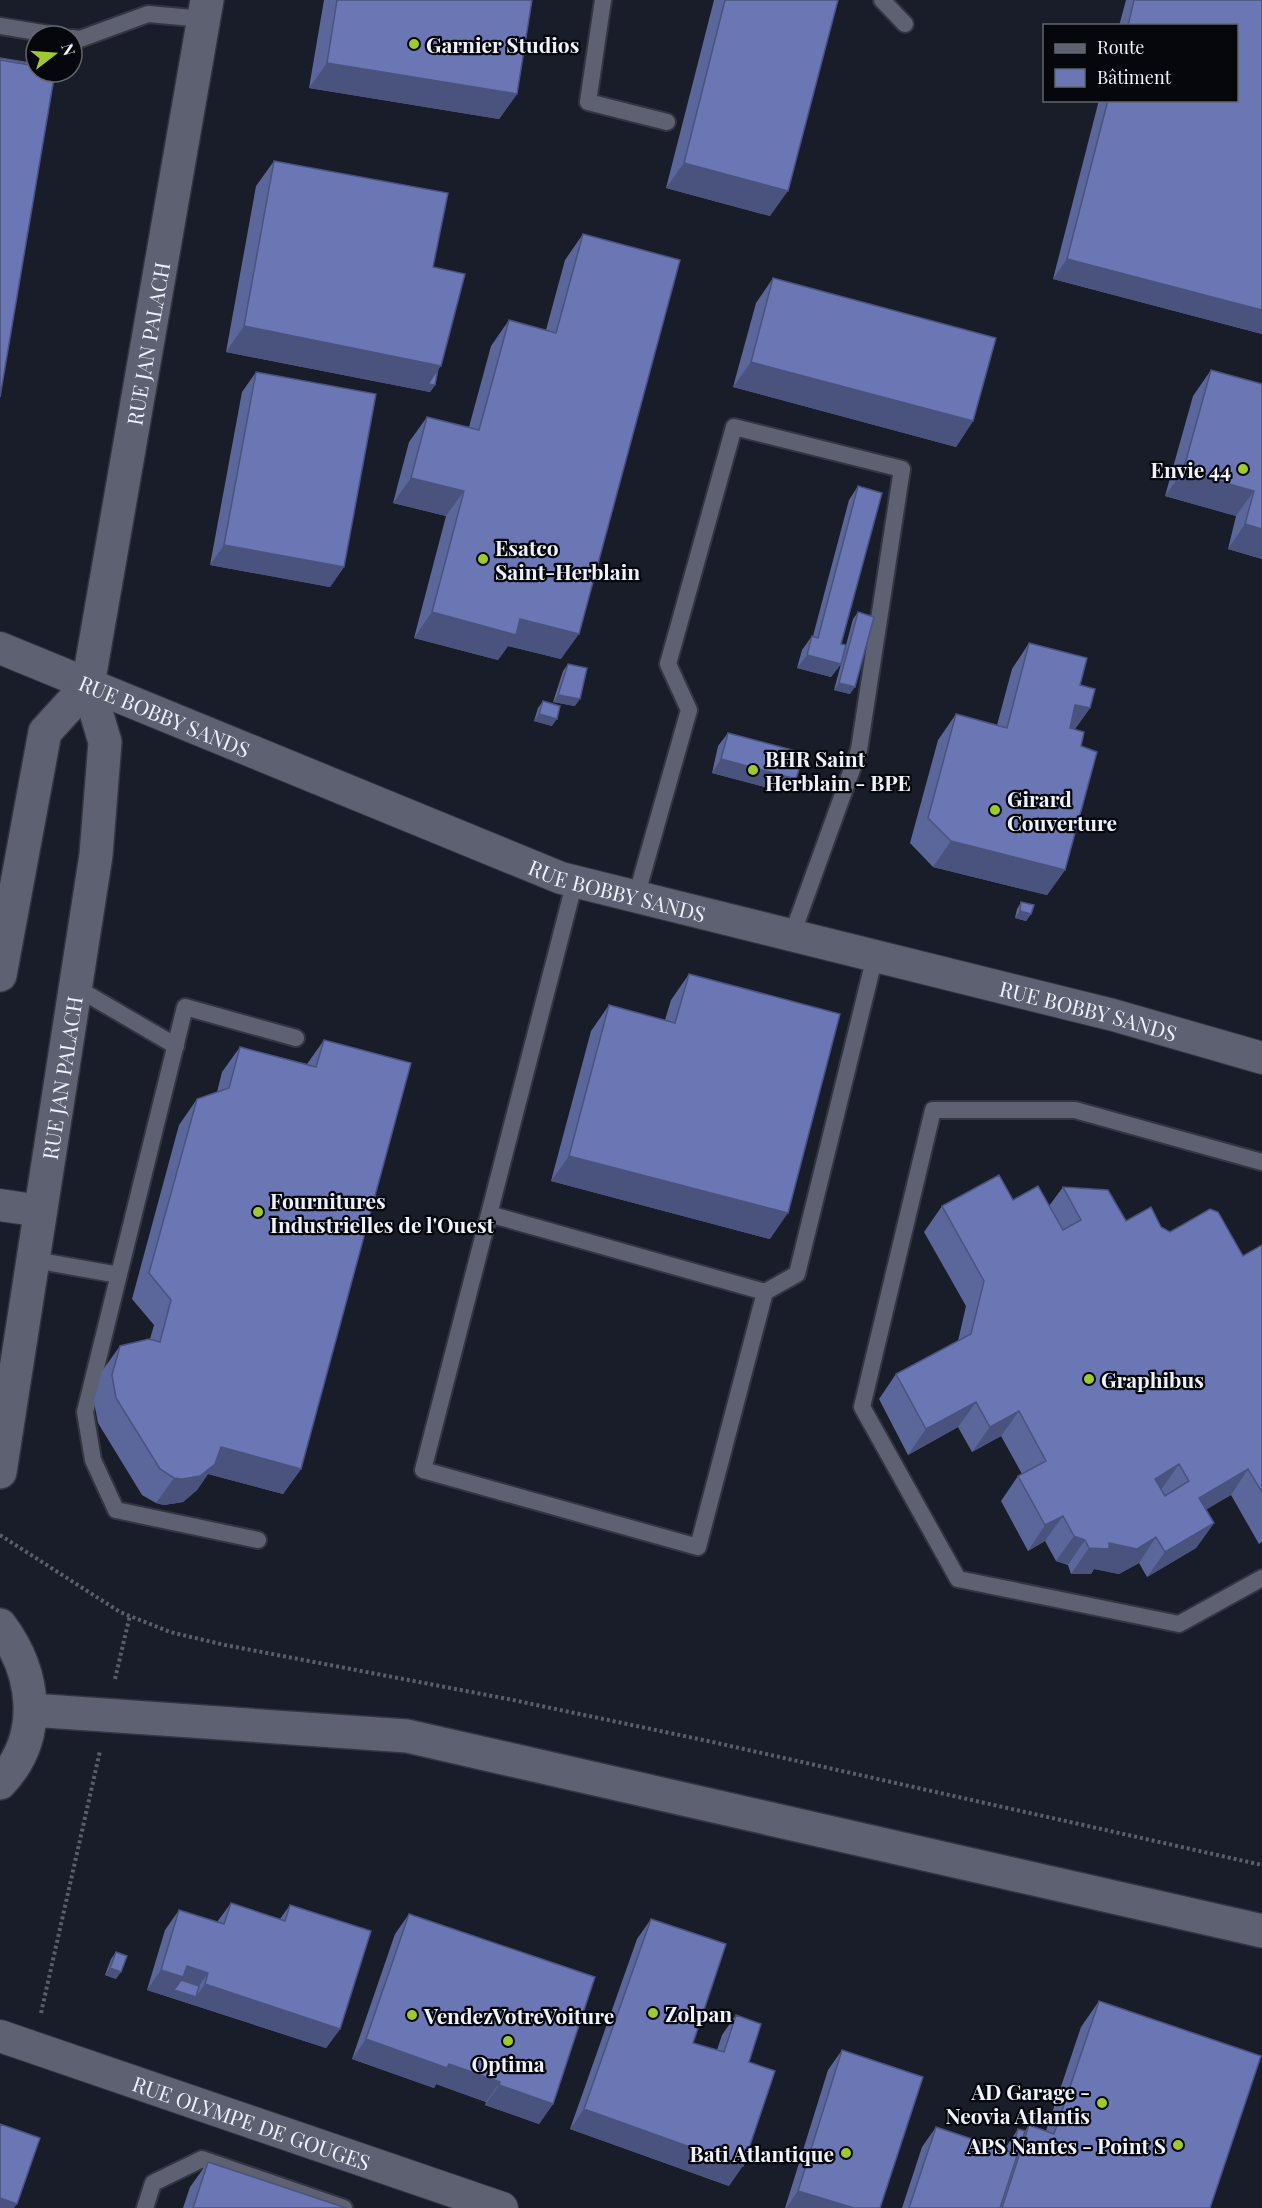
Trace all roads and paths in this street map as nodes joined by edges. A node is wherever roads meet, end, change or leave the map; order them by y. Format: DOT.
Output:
graph roads {
  1 [pos="603,0"];
  2 [pos="882,0"];
  3 [pos="205,10"];
  4 [pos="905,24"];
  5 [pos="0,26"];
  6 [pos="24,30"];
  7 [pos="84,38"];
  8 [pos="667,122"];
  9 [pos="0,648"];
  10 [pos="88,685"];
  11 [pos="575,881"];
  12 [pos="636,897"];
  13 [pos="792,935"];
  14 [pos="875,956"];
  15 [pos="0,975"];
  16 [pos="75,987"];
  17 [pos="296,1038"];
  18 [pos="176,1046"];
  19 [pos="1262,1058"];
  20 [pos="1262,1161"];
  21 [pos="0,1205"];
  22 [pos="41,1211"];
  23 [pos="489,1214"];
  24 [pos="34,1260"];
  25 [pos="119,1275"];
  26 [pos="765,1292"];
  27 [pos="0,1472"];
  28 [pos="0,1535"];
  29 [pos="258,1540"];
  30 [pos="1262,1578"];
  31 [pos="130,1615"];
  32 [pos="0,1625"];
  33 [pos="31,1710"];
  34 [pos="108,1715"];
  35 [pos="0,1783"];
  36 [pos="1262,1864"];
  37 [pos="1262,1931"];
  38 [pos="0,2036"];
  39 [pos="33,2047"];
  40 [pos="146,2208"];
  41 [pos="344,2208"];
  42 [pos="502,2208"];
  1 -- 8 [label="lane"];
  2 -- 4 [label="lane"];
  3 -- 7 [label="lane"];
  3 -- 10 [label="street, RUE JAN PALACH"];
  5 -- 6 [label="lane"];
  9 -- 10 [label="street, RUE BOBBY SANDS"];
  10 -- 11 [label="street, RUE BOBBY SANDS"];
  10 -- 15 [label="street"];
  10 -- 16 [label="street, RUE JAN PALACH"];
  11 -- 12 [label="street, RUE BOBBY SANDS"];
  11 -- 23 [label="lane"];
  12 -- 13 [label="street, RUE BOBBY SANDS"];
  12 -- 13 [label="lane"];
  13 -- 14 [label="street, RUE BOBBY SANDS"];
  14 -- 19 [label="street, RUE BOBBY SANDS"];
  14 -- 26 [label="lane"];
  16 -- 18 [label="lane"];
  16 -- 22 [label="street, RUE JAN PALACH"];
  17 -- 18 [label="lane"];
  18 -- 25 [label="lane"];
  20 -- 30 [label="lane"];
  21 -- 22 [label="street"];
  22 -- 24 [label="street, RUE JAN PALACH"];
  23 -- 26 [label="lane"];
  23 -- 26 [label="lane"];
  24 -- 25 [label="lane"];
  24 -- 27 [label="street, RUE JAN PALACH"];
  25 -- 29 [label="lane"];
  28 -- 31 [label="path"];
  31 -- 34 [label="path"];
  31 -- 36 [label="path"];
  32 -- 33 [label="street"];
  33 -- 34 [label="street"];
  33 -- 35 [label="street"];
  34 -- 37 [label="street"];
  34 -- 39 [label="path"];
  38 -- 39 [label="street, RUE OLYMPE DE GOUGES"];
  39 -- 42 [label="street, RUE OLYMPE DE GOUGES"];
  40 -- 41 [label="lane"];
}
